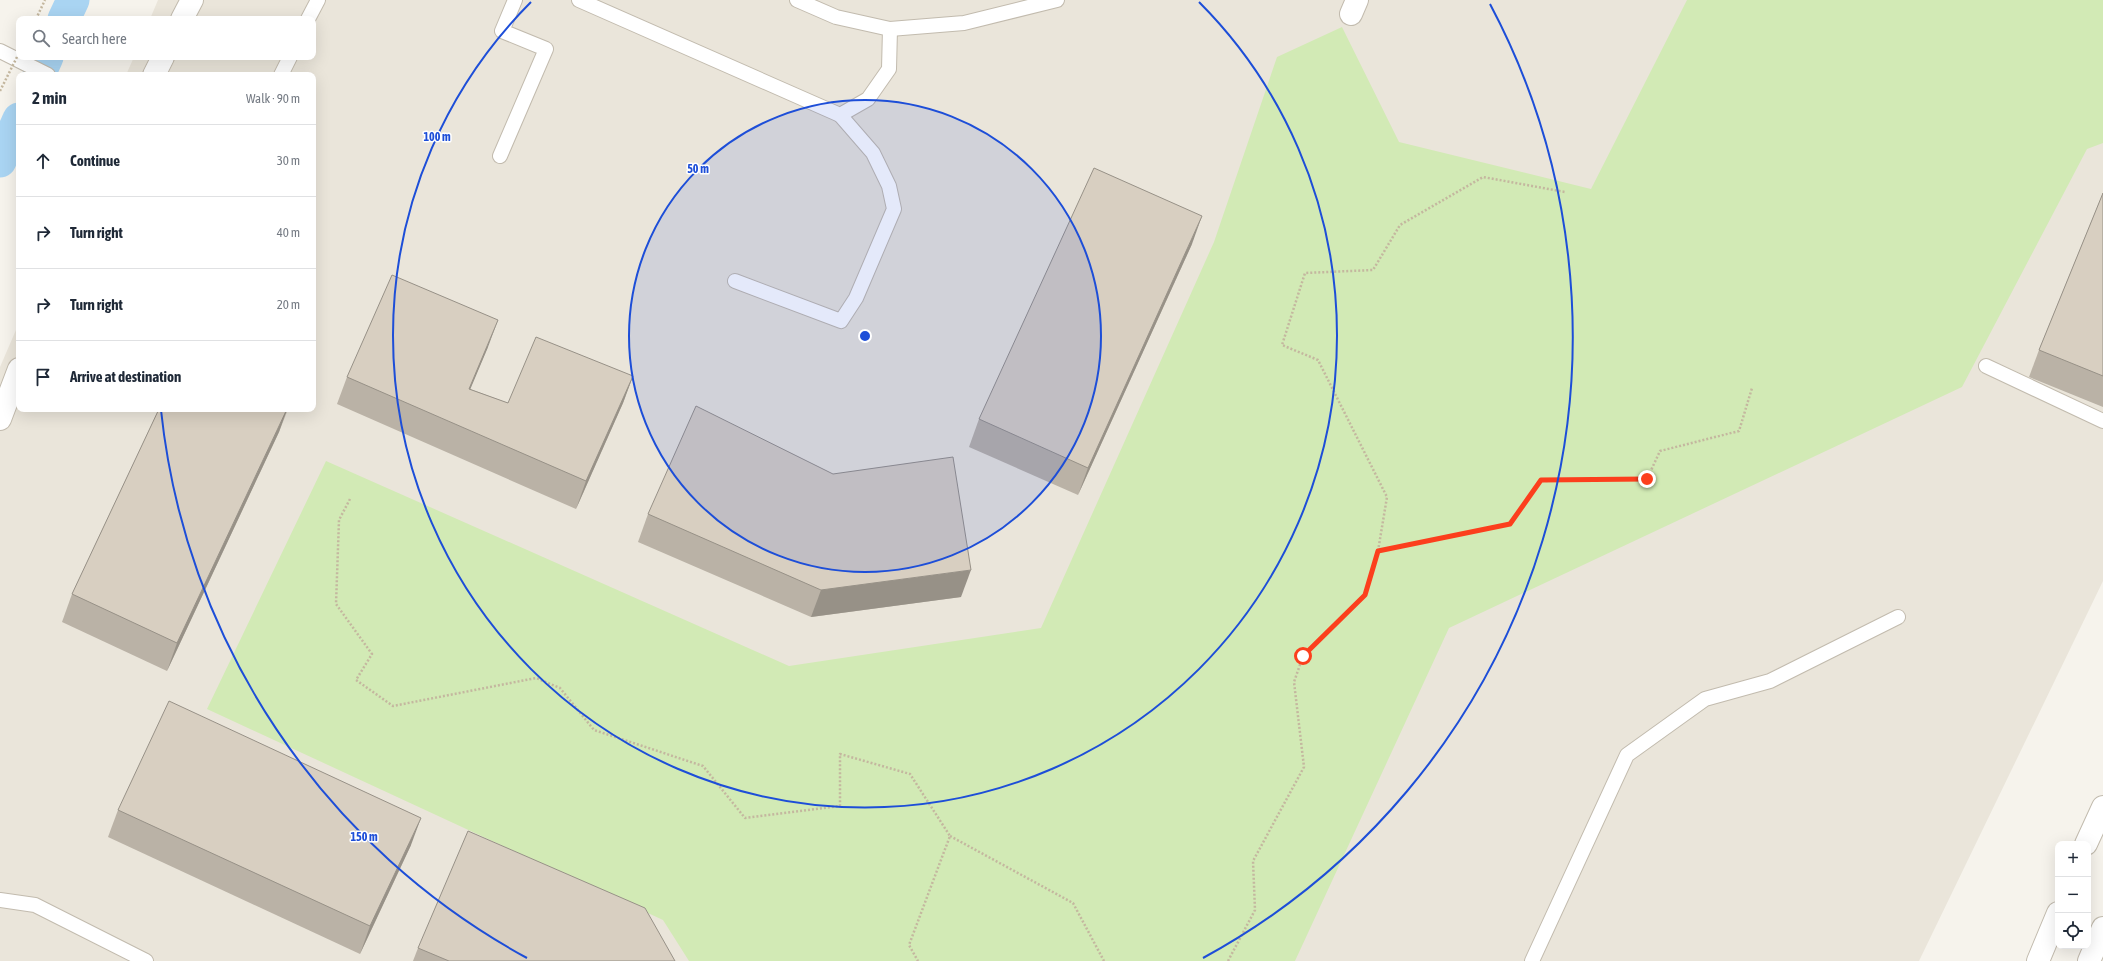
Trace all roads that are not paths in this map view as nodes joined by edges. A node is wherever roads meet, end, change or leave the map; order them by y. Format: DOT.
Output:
graph roads {
  1 [pos="192,0"];
  2 [pos="318,0"];
  3 [pos="515,0"];
  4 [pos="579,0"];
  5 [pos="797,0"];
  6 [pos="1057,0"];
  7 [pos="1016,5"];
  8 [pos="184,16"];
  9 [pos="310,16"];
  10 [pos="890,30"];
  11 [pos="0,51"];
  12 [pos="16,55"];
  13 [pos="23,60"];
  14 [pos="162,60"];
  15 [pos="288,60"];
  16 [pos="42,72"];
  17 [pos="156,72"];
  18 [pos="282,72"];
  19 [pos="840,115"];
  20 [pos="500,156"];
  21 [pos="735,281"];
  22 [pos="1986,366"];
  23 [pos="16,377"];
  24 [pos="0,419"];
  25 [pos="2103,421"];
  26 [pos="1898,617"];
  27 [pos="2103,807"];
  28 [pos="2087,841"];
  29 [pos="0,900"];
  30 [pos="2055,920"];
  31 [pos="2103,928"];
  32 [pos="146,961"];
  33 [pos="1532,961"];
  34 [pos="2038,961"];
  35 [pos="2089,961"];
  1 -- 8 [label="street"];
  2 -- 9 [label="lane"];
  3 -- 20 [label="lane"];
  4 -- 19 [label="lane"];
  5 -- 10 [label="lane"];
  6 -- 7 [label="lane"];
  7 -- 10 [label="lane"];
  10 -- 19 [label="lane"];
  11 -- 12 [label="lane"];
  13 -- 16 [label="lane"];
  14 -- 17 [label="street"];
  15 -- 18 [label="lane"];
  19 -- 21 [label="lane"];
  22 -- 25 [label="lane"];
  23 -- 24 [label="street"];
  26 -- 33 [label="lane"];
  27 -- 28 [label="street"];
  29 -- 32 [label="lane"];
  30 -- 34 [label="street"];
  31 -- 35 [label="street"];
}
